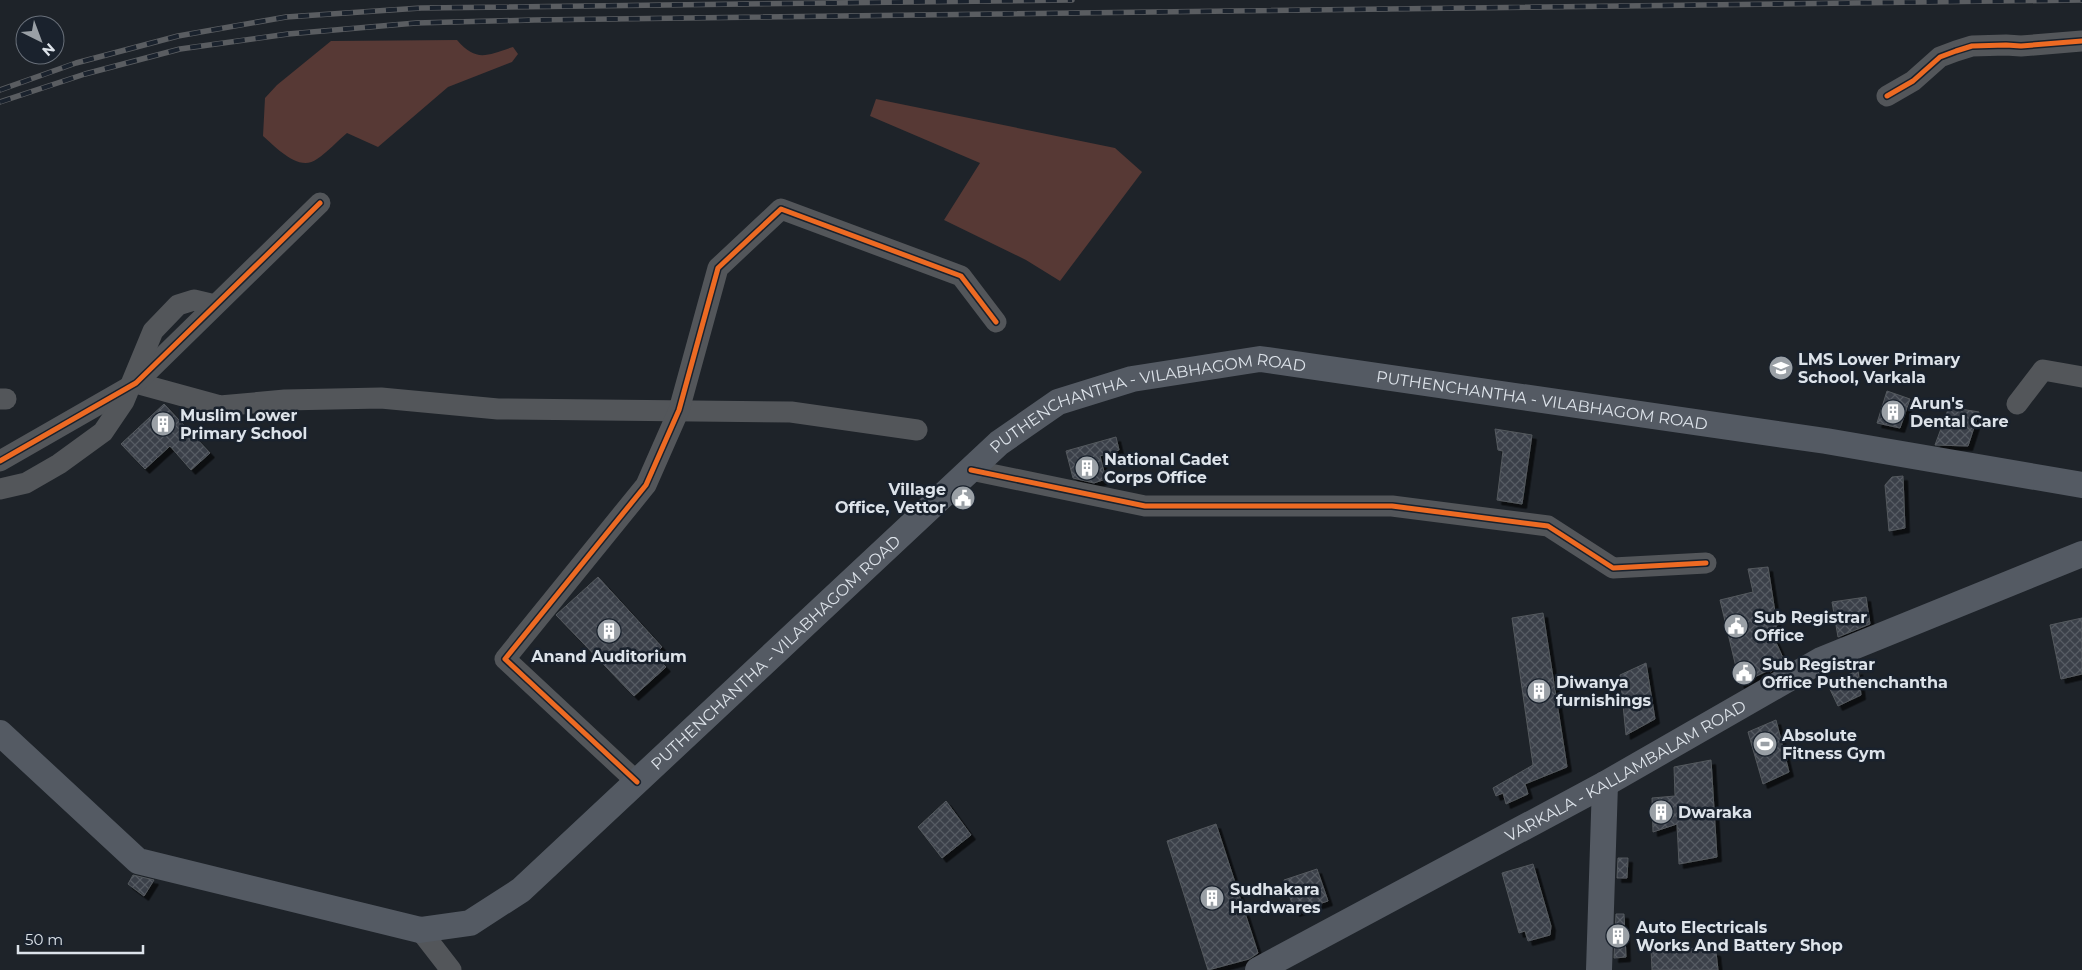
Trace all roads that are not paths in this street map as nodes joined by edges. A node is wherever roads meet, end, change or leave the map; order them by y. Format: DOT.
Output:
graph roads {
  1 [pos="2082,41"];
  2 [pos="1887,96"];
  3 [pos="320,203"];
  4 [pos="996,322"];
  5 [pos="2082,377"];
  6 [pos="132,386"];
  7 [pos="2017,404"];
  8 [pos="679,410"];
  9 [pos="917,430"];
  10 [pos="0,461"];
  11 [pos="971,470"];
  12 [pos="2082,485"];
  13 [pos="0,489"];
  14 [pos="2082,554"];
  15 [pos="1706,563"];
  16 [pos="0,733"];
  17 [pos="637,782"];
  18 [pos="1605,784"];
  19 [pos="420,930"];
  20 [pos="451,970"];
  21 [pos="1258,970"];
  22 [pos="1599,970"];
  1 -- 2 [label="street"];
  3 -- 6 [label="street"];
  4 -- 8 [label="street"];
  5 -- 7 [label="street"];
  6 -- 8 [label="street"];
  6 -- 10 [label="street"];
  6 -- 13 [label="street"];
  8 -- 9 [label="street"];
  8 -- 17 [label="street"];
  11 -- 12 [label="main road, PUTHENCHANTHA - VILABHAGOM ROAD"];
  11 -- 15 [label="street"];
  11 -- 17 [label="main road, PUTHENCHANTHA - VILABHAGOM ROAD"];
  14 -- 18 [label="main road, VARKALA - KALLAMBALAM ROAD"];
  16 -- 19 [label="main road, PUTHENCHANTHA - VILABHAGOM ROAD"];
  17 -- 19 [label="main road, PUTHENCHANTHA - VILABHAGOM ROAD"];
  18 -- 21 [label="main road, VARKALA - KALLAMBALAM ROAD"];
  18 -- 22 [label="main road"];
  19 -- 20 [label="street"];
}
